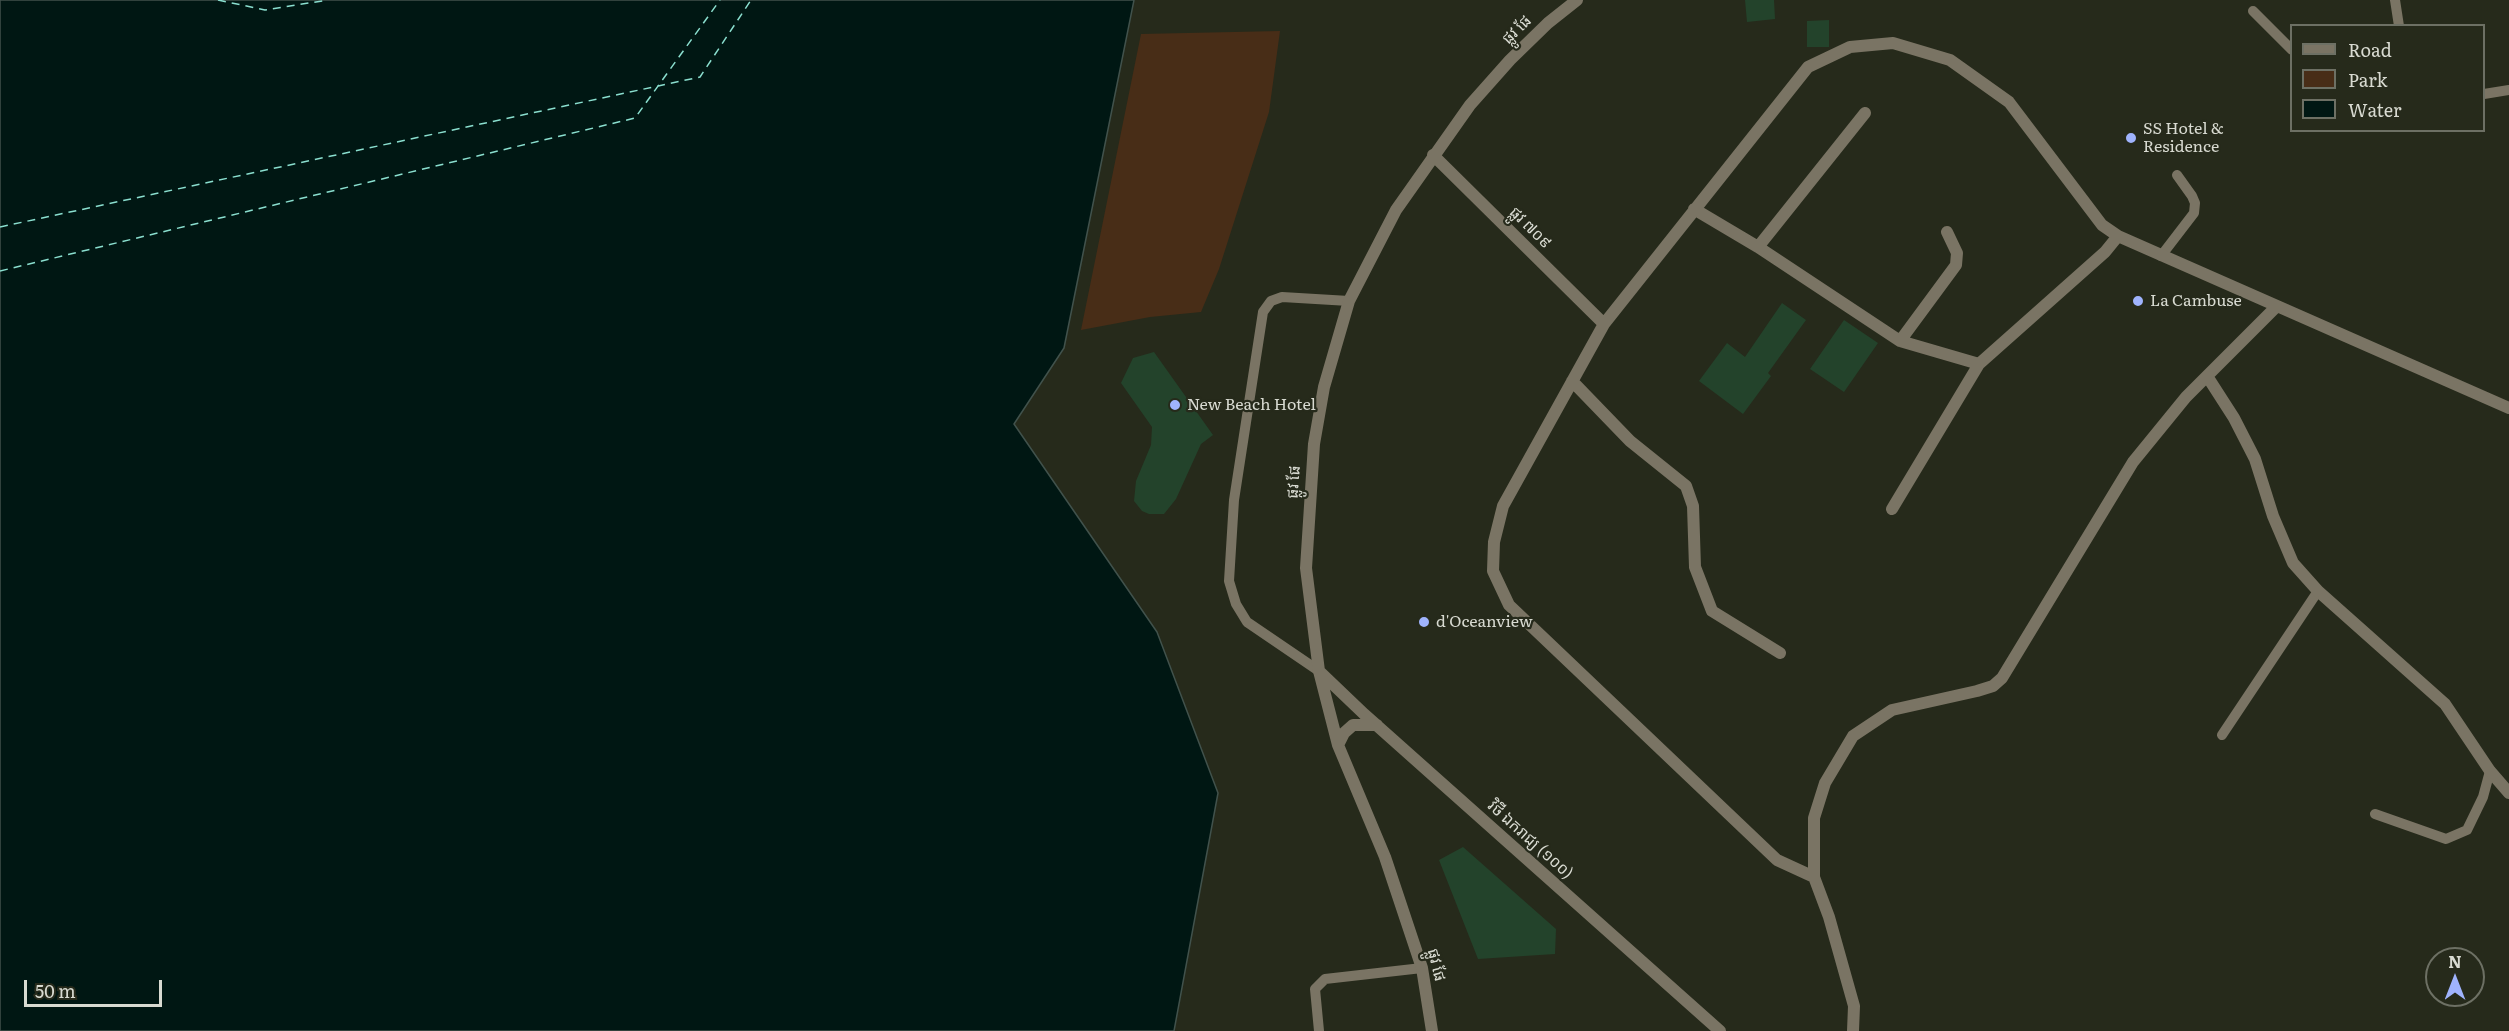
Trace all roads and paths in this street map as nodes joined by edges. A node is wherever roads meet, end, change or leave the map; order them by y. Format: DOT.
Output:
graph roads {
  1 [pos="1577,0"];
  2 [pos="2395,0"];
  3 [pos="2253,11"];
  4 [pos="2399,24"];
  5 [pos="2290,48"];
  6 [pos="2509,90"];
  7 [pos="2485,94"];
  8 [pos="1865,112"];
  9 [pos="1432,155"];
  10 [pos="2177,175"];
  11 [pos="1694,209"];
  12 [pos="1947,232"];
  13 [pos="2118,236"];
  14 [pos="1758,247"];
  15 [pos="2161,255"];
  16 [pos="1349,302"];
  17 [pos="2276,307"];
  18 [pos="1604,324"];
  19 [pos="1900,341"];
  20 [pos="1979,364"];
  21 [pos="2207,376"];
  22 [pos="1572,381"];
  23 [pos="2509,408"];
  24 [pos="1892,509"];
  25 [pos="2318,591"];
  26 [pos="1780,653"];
  27 [pos="1319,671"];
  28 [pos="1377,725"];
  29 [pos="2222,735"];
  30 [pos="1338,745"];
  31 [pos="2490,771"];
  32 [pos="2509,793"];
  33 [pos="2375,814"];
  34 [pos="1814,877"];
  35 [pos="1422,968"];
  36 [pos="1318,1031"];
  37 [pos="1432,1031"];
  38 [pos="1720,1031"];
  39 [pos="1852,1031"];
  1 -- 9 [label="street, ផ្លូវ ផែ"];
  2 -- 4 [label="lane"];
  3 -- 5 [label="lane"];
  6 -- 7 [label="lane"];
  8 -- 14 [label="street"];
  9 -- 16 [label="street, ផ្លូវ ផែ"];
  9 -- 18 [label="street, ផ្លូវ ៧០៩"];
  10 -- 15 [label="lane"];
  11 -- 13 [label="street"];
  11 -- 14 [label="street"];
  11 -- 18 [label="street"];
  12 -- 19 [label="street"];
  13 -- 15 [label="street"];
  13 -- 20 [label="street"];
  14 -- 19 [label="street"];
  15 -- 17 [label="street"];
  16 -- 27 [label="street, ផ្លូវ ផែ"];
  16 -- 27 [label="lane"];
  17 -- 21 [label="street"];
  17 -- 23 [label="street"];
  18 -- 22 [label="street"];
  19 -- 20 [label="street"];
  20 -- 24 [label="street"];
  21 -- 25 [label="street"];
  21 -- 34 [label="street"];
  22 -- 26 [label="street"];
  22 -- 34 [label="street"];
  25 -- 29 [label="lane"];
  25 -- 31 [label="street"];
  27 -- 28 [label="street, វិថី ឯករាជ្យ (១០០)"];
  27 -- 30 [label="street, ផ្លូវ ផែ"];
  28 -- 30 [label="street"];
  28 -- 38 [label="street, វិថី ឯករាជ្យ (១០០)"];
  30 -- 35 [label="street, ផ្លូវ ផែ"];
  31 -- 32 [label="street"];
  31 -- 33 [label="lane"];
  34 -- 39 [label="street"];
  35 -- 36 [label="lane"];
  35 -- 37 [label="street, ផ្លូវ ផែ"];
}
